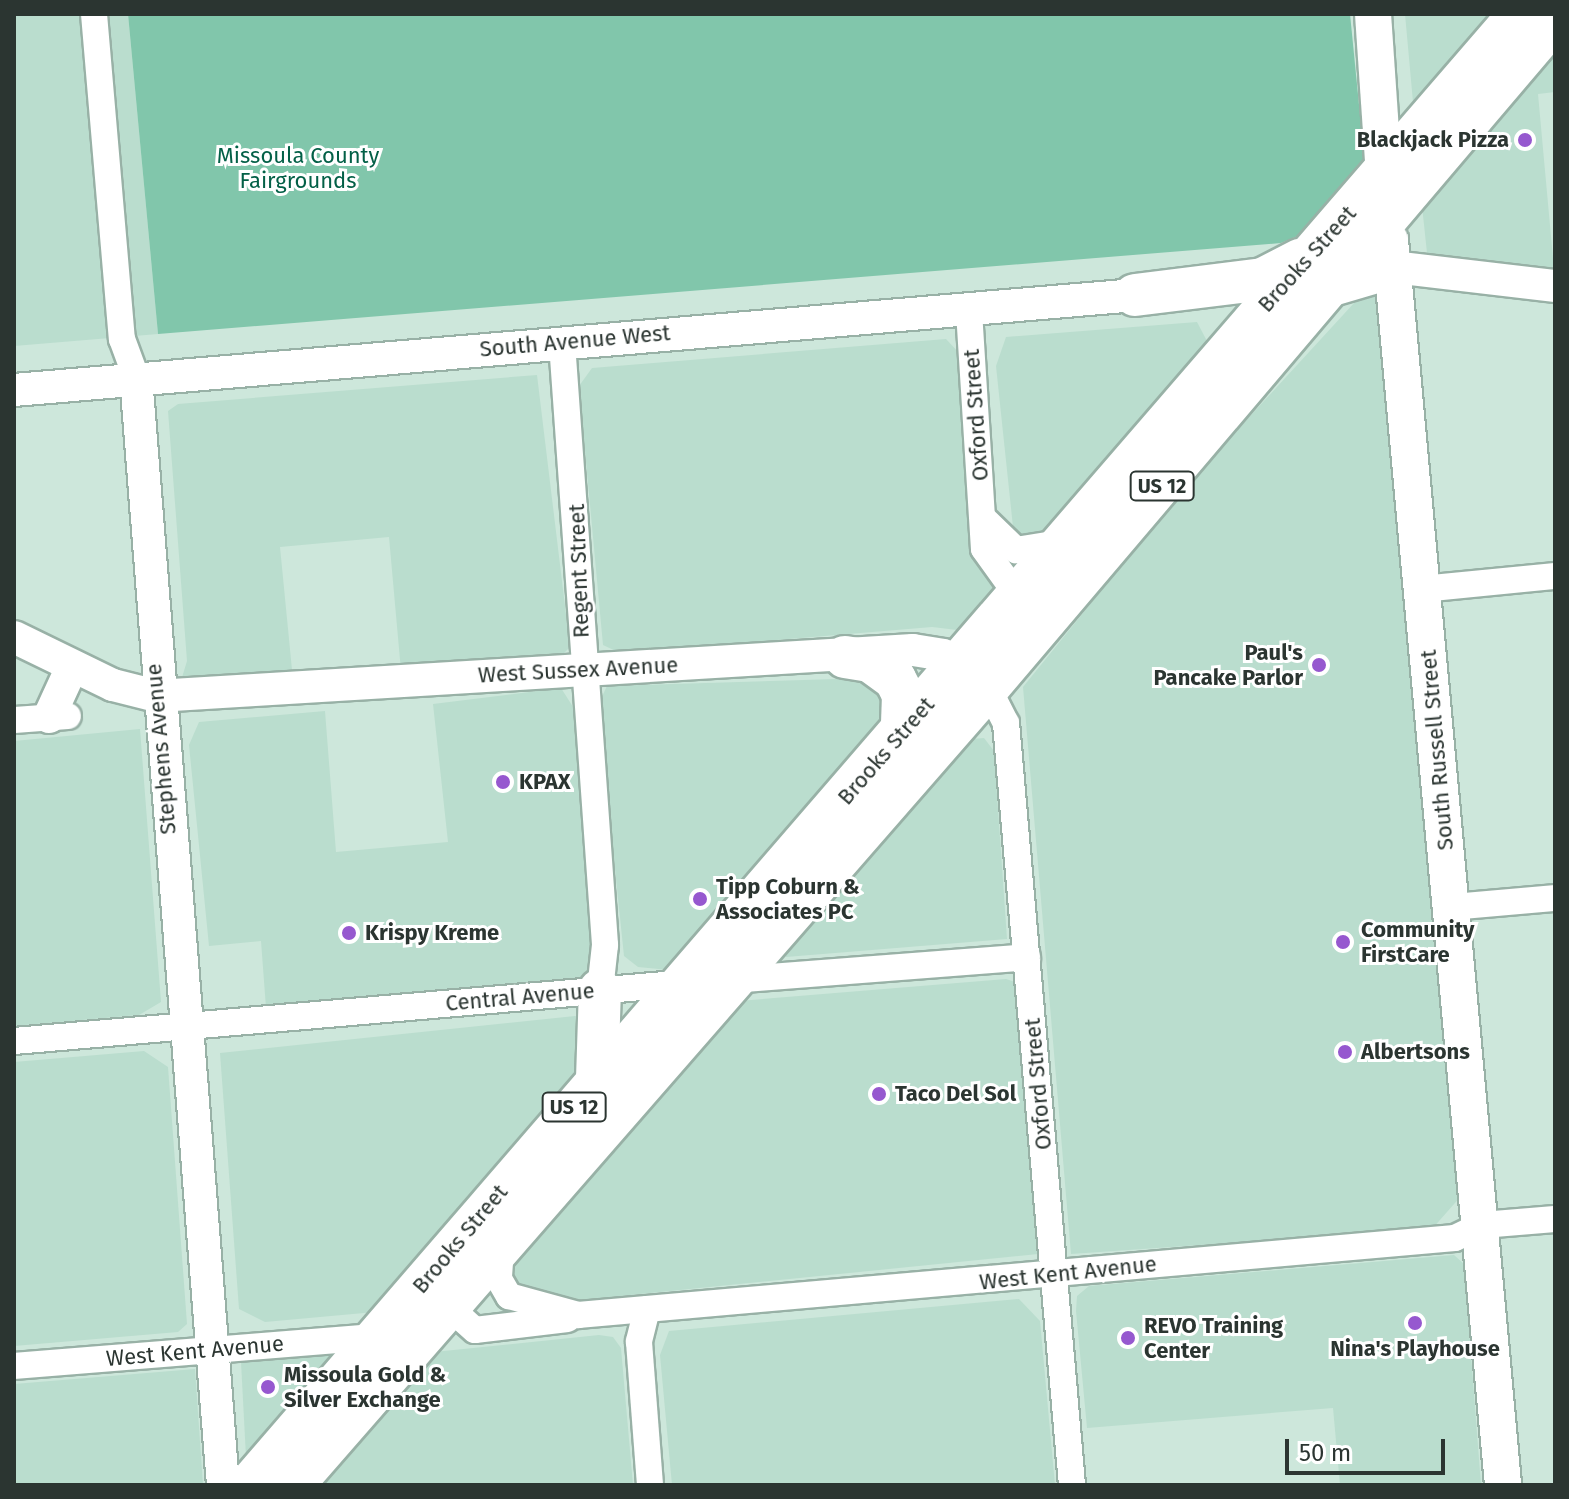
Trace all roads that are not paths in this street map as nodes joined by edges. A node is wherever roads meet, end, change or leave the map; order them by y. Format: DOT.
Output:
graph roads {
  1 [pos="94,14"];
  2 [pos="1373,14"];
  3 [pos="1519,14"];
  4 [pos="1555,20"];
  5 [pos="1383,173"];
  6 [pos="1388,221"];
  7 [pos="1393,267"];
  8 [pos="1323,269"];
  9 [pos="1555,286"];
  10 [pos="1135,295"];
  11 [pos="969,311"];
  12 [pos="1222,341"];
  13 [pos="562,343"];
  14 [pos="136,377"];
  15 [pos="14,390"];
  16 [pos="984,519"];
  17 [pos="1064,541"];
  18 [pos="1555,576"];
  19 [pos="1439,587"];
  20 [pos="1010,606"];
  21 [pos="14,637"];
  22 [pos="845,657"];
  23 [pos="72,667"];
  24 [pos="582,669"];
  25 [pos="973,677"];
  26 [pos="156,696"];
  27 [pos="58,716"];
  28 [pos="14,720"];
  29 [pos="902,732"];
  30 [pos="1555,898"];
  31 [pos="1452,907"];
  32 [pos="1027,957"];
  33 [pos="731,980"];
  34 [pos="688,983"];
  35 [pos="600,990"];
  36 [pos="185,1027"];
  37 [pos="14,1041"];
  38 [pos="597,1079"];
  39 [pos="1555,1219"];
  40 [pos="1482,1225"];
  41 [pos="513,1230"];
  42 [pos="458,1242"];
  43 [pos="1054,1275"];
  44 [pos="448,1306"];
  45 [pos="647,1309"];
  46 [pos="578,1315"];
  47 [pos="377,1337"];
  48 [pos="212,1348"];
  49 [pos="14,1366"];
  50 [pos="223,1485"];
  51 [pos="249,1485"];
  52 [pos="293,1485"];
  53 [pos="650,1485"];
  54 [pos="1072,1485"];
  55 [pos="1503,1485"];
  1 -- 14 [label="street, Stephens Avenue"];
  2 -- 5 [label="main road, South Russell Street"];
  3 -- 5 [label="highway, Brooks Street / US 12"];
  4 -- 6 [label="highway, Brooks Street / US 12"];
  5 -- 6 [label="main road, South Russell Street"];
  5 -- 8 [label="highway, Brooks Street / US 12"];
  6 -- 7 [label="main road, South Russell Street"];
  6 -- 8 [label="highway, Brooks Street / US 12"];
  7 -- 8 [label="highway"];
  7 -- 9 [label="street"];
  7 -- 19 [label="main road, South Russell Street"];
  8 -- 10 [label="highway"];
  8 -- 12 [label="highway, Brooks Street / US 12"];
  8 -- 25 [label="highway, Brooks Street / US 12"];
  10 -- 11 [label="street, South Avenue West"];
  10 -- 12 [label="highway"];
  11 -- 13 [label="street, South Avenue West"];
  11 -- 16 [label="street, Oxford Street"];
  12 -- 17 [label="highway, Brooks Street / US 12"];
  13 -- 14 [label="street, South Avenue West"];
  13 -- 24 [label="street, Regent Street"];
  14 -- 15 [label="street, South Avenue West"];
  14 -- 26 [label="street, Stephens Avenue"];
  16 -- 17 [label="street"];
  16 -- 20 [label="street, Oxford Street"];
  17 -- 20 [label="highway, Brooks Street / US 12"];
  18 -- 19 [label="street"];
  19 -- 31 [label="main road, South Russell Street"];
  20 -- 25 [label="highway, Brooks Street / US 12"];
  21 -- 23 [label="street"];
  22 -- 24 [label="street, West Sussex Avenue"];
  22 -- 25 [label="street, West Sussex Avenue"];
  22 -- 29 [label="highway"];
  23 -- 26 [label="street"];
  23 -- 27 [label="street"];
  24 -- 26 [label="street, West Sussex Avenue"];
  24 -- 35 [label="street, Regent Street"];
  25 -- 29 [label="highway, Brooks Street / US 12"];
  25 -- 32 [label="street, Oxford Street"];
  25 -- 33 [label="highway, Brooks Street / US 12"];
  26 -- 36 [label="street, Stephens Avenue"];
  27 -- 28 [label="street"];
  29 -- 34 [label="highway, Brooks Street / US 12"];
  30 -- 31 [label="street"];
  31 -- 40 [label="main road, South Russell Street"];
  32 -- 33 [label="street, Central Avenue"];
  32 -- 43 [label="street, Oxford Street"];
  33 -- 34 [label="street, Central Avenue"];
  33 -- 41 [label="highway, Brooks Street / US 12"];
  34 -- 35 [label="street, Central Avenue"];
  34 -- 38 [label="highway, Brooks Street / US 12"];
  35 -- 36 [label="street, Central Avenue"];
  35 -- 38 [label="highway"];
  36 -- 37 [label="street, Central Avenue"];
  36 -- 48 [label="street, Stephens Avenue"];
  38 -- 42 [label="highway, Brooks Street / US 12"];
  39 -- 40 [label="street, West Kent Avenue"];
  40 -- 43 [label="street, West Kent Avenue"];
  40 -- 55 [label="main road, South Russell Street"];
  41 -- 44 [label="highway, Brooks Street / US 12"];
  41 -- 46 [label="street, West Kent Avenue"];
  42 -- 44 [label="highway"];
  42 -- 47 [label="highway, Brooks Street / US 12"];
  43 -- 45 [label="street, West Kent Avenue"];
  43 -- 54 [label="street, Oxford Street"];
  44 -- 46 [label="street, West Kent Avenue"];
  44 -- 52 [label="highway, Brooks Street / US 12"];
  45 -- 46 [label="street, West Kent Avenue"];
  45 -- 53 [label="street"];
  47 -- 48 [label="street, West Kent Avenue"];
  47 -- 51 [label="highway, Brooks Street / US 12"];
  48 -- 49 [label="street, West Kent Avenue"];
  48 -- 50 [label="street, Stephens Avenue"];
}
